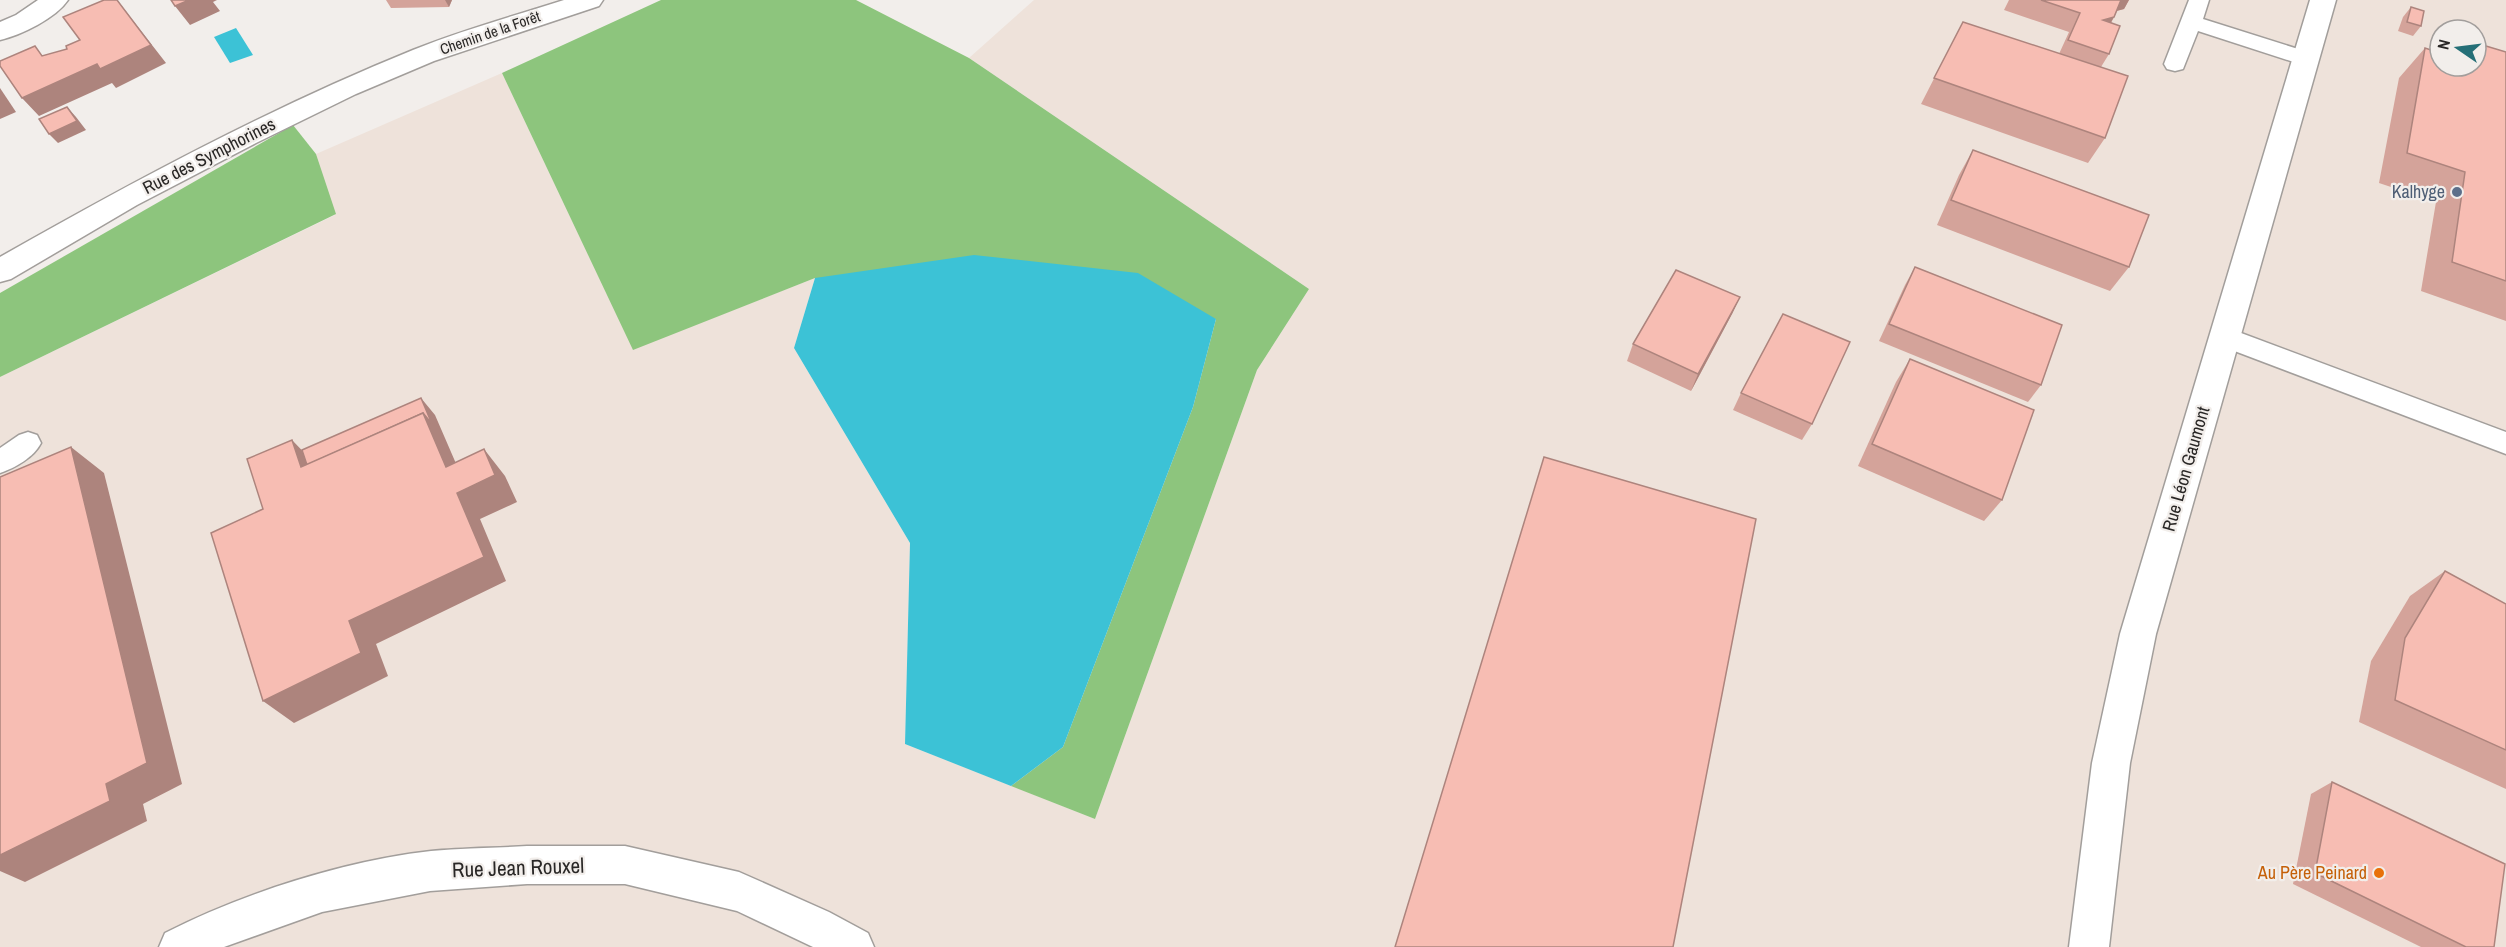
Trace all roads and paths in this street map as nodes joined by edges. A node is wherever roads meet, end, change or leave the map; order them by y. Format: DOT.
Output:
graph roads {
  1 [pos="55,0"];
  2 [pos="590,0"];
  3 [pos="2199,0"];
  4 [pos="2323,0"];
  5 [pos="547,7"];
  6 [pos="2191,21"];
  7 [pos="0,32"];
  8 [pos="425,55"];
  9 [pos="2306,59"];
  10 [pos="2175,64"];
  11 [pos="0,271"];
  12 [pos="2225,337"];
  13 [pos="28,443"];
  14 [pos="2506,443"];
  15 [pos="0,462"];
  16 [pos="178,947"];
  17 [pos="854,947"];
  18 [pos="2089,947"];
  1 -- 7 [label="street"];
  2 -- 5 [label="street, Chemin de la Forêt"];
  3 -- 6 [label="lane"];
  4 -- 9 [label="street, Rue Léon Gaumont"];
  5 -- 8 [label="street, Chemin de la Forêt"];
  6 -- 9 [label="lane"];
  6 -- 10 [label="lane"];
  8 -- 11 [label="street, Rue des Symphorines"];
  9 -- 12 [label="street, Rue Léon Gaumont"];
  12 -- 14 [label="lane"];
  12 -- 18 [label="street, Rue Léon Gaumont"];
  13 -- 15 [label="lane"];
  16 -- 17 [label="street, Rue Jean Rouxel"];
}
